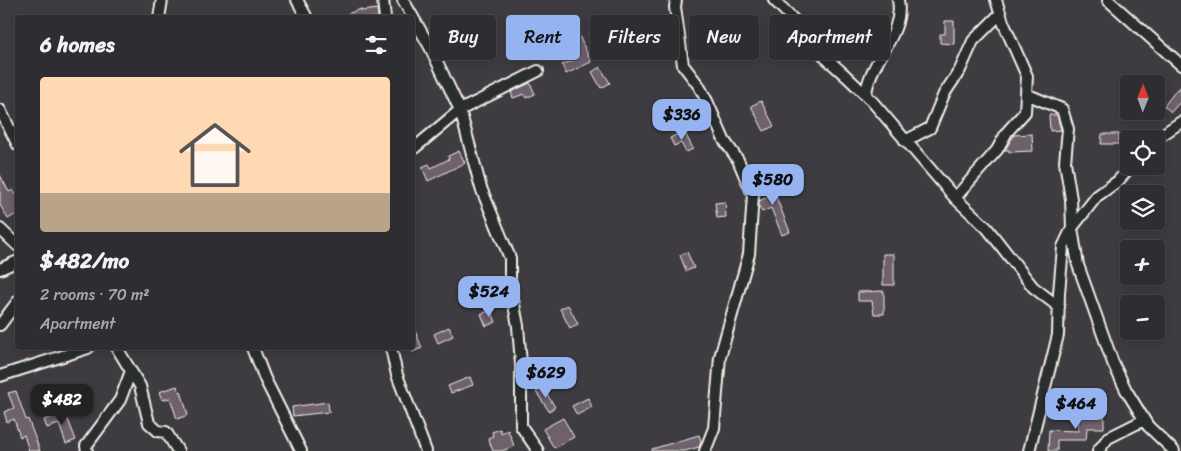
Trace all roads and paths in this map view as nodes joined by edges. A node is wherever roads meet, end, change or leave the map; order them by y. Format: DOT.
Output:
graph roads {
  1 [pos="162,0"];
  2 [pos="297,0"];
  3 [pos="382,0"];
  4 [pos="403,0"];
  5 [pos="676,0"];
  6 [pos="774,0"];
  7 [pos="898,0"];
  8 [pos="996,0"];
  9 [pos="1108,0"];
  10 [pos="1000,14"];
  11 [pos="160,15"];
  12 [pos="305,15"];
  13 [pos="384,15"];
  14 [pos="412,15"];
  15 [pos="415,21"];
  16 [pos="1181,64"];
  17 [pos="538,71"];
  18 [pos="1026,94"];
  19 [pos="866,95"];
  20 [pos="0,110"];
  21 [pos="460,110"];
  22 [pos="1181,122"];
  23 [pos="1165,133"];
  24 [pos="15,139"];
  25 [pos="905,141"];
  26 [pos="415,148"];
  27 [pos="1123,175"];
  28 [pos="955,198"];
  29 [pos="1072,228"];
  30 [pos="0,229"];
  31 [pos="15,243"];
  32 [pos="15,262"];
  33 [pos="0,269"];
  34 [pos="15,304"];
  35 [pos="1059,306"];
  36 [pos="0,325"];
  37 [pos="82,350"];
  38 [pos="118,350"];
  39 [pos="254,350"];
  40 [pos="391,350"];
  41 [pos="131,371"];
  42 [pos="0,376"];
  43 [pos="1144,420"];
  44 [pos="87,451"];
  45 [pos="178,451"];
  46 [pos="301,451"];
  47 [pos="426,451"];
  48 [pos="538,451"];
  49 [pos="705,451"];
  50 [pos="1029,451"];
  51 [pos="1098,451"];
  52 [pos="1174,451"];
  1 -- 11 [label="street"];
  2 -- 12 [label="street"];
  3 -- 13 [label="street"];
  4 -- 14 [label="street"];
  5 -- 49 [label="street"];
  6 -- 19 [label="street"];
  7 -- 19 [label="street"];
  8 -- 10 [label="street"];
  9 -- 16 [label="street"];
  10 -- 18 [label="street"];
  10 -- 25 [label="street"];
  15 -- 21 [label="street"];
  17 -- 21 [label="street"];
  18 -- 28 [label="street"];
  18 -- 29 [label="street"];
  19 -- 25 [label="street"];
  20 -- 24 [label="street"];
  21 -- 26 [label="street"];
  21 -- 48 [label="street"];
  22 -- 23 [label="street"];
  25 -- 28 [label="street"];
  27 -- 29 [label="street"];
  28 -- 35 [label="street"];
  29 -- 35 [label="street"];
  29 -- 43 [label="street"];
  30 -- 31 [label="street"];
  32 -- 33 [label="street"];
  34 -- 36 [label="street"];
  35 -- 50 [label="street"];
  37 -- 42 [label="street"];
  38 -- 41 [label="street"];
  39 -- 46 [label="street"];
  40 -- 47 [label="street"];
  41 -- 44 [label="street"];
  41 -- 45 [label="street"];
  43 -- 51 [label="street"];
  43 -- 52 [label="street"];
}
